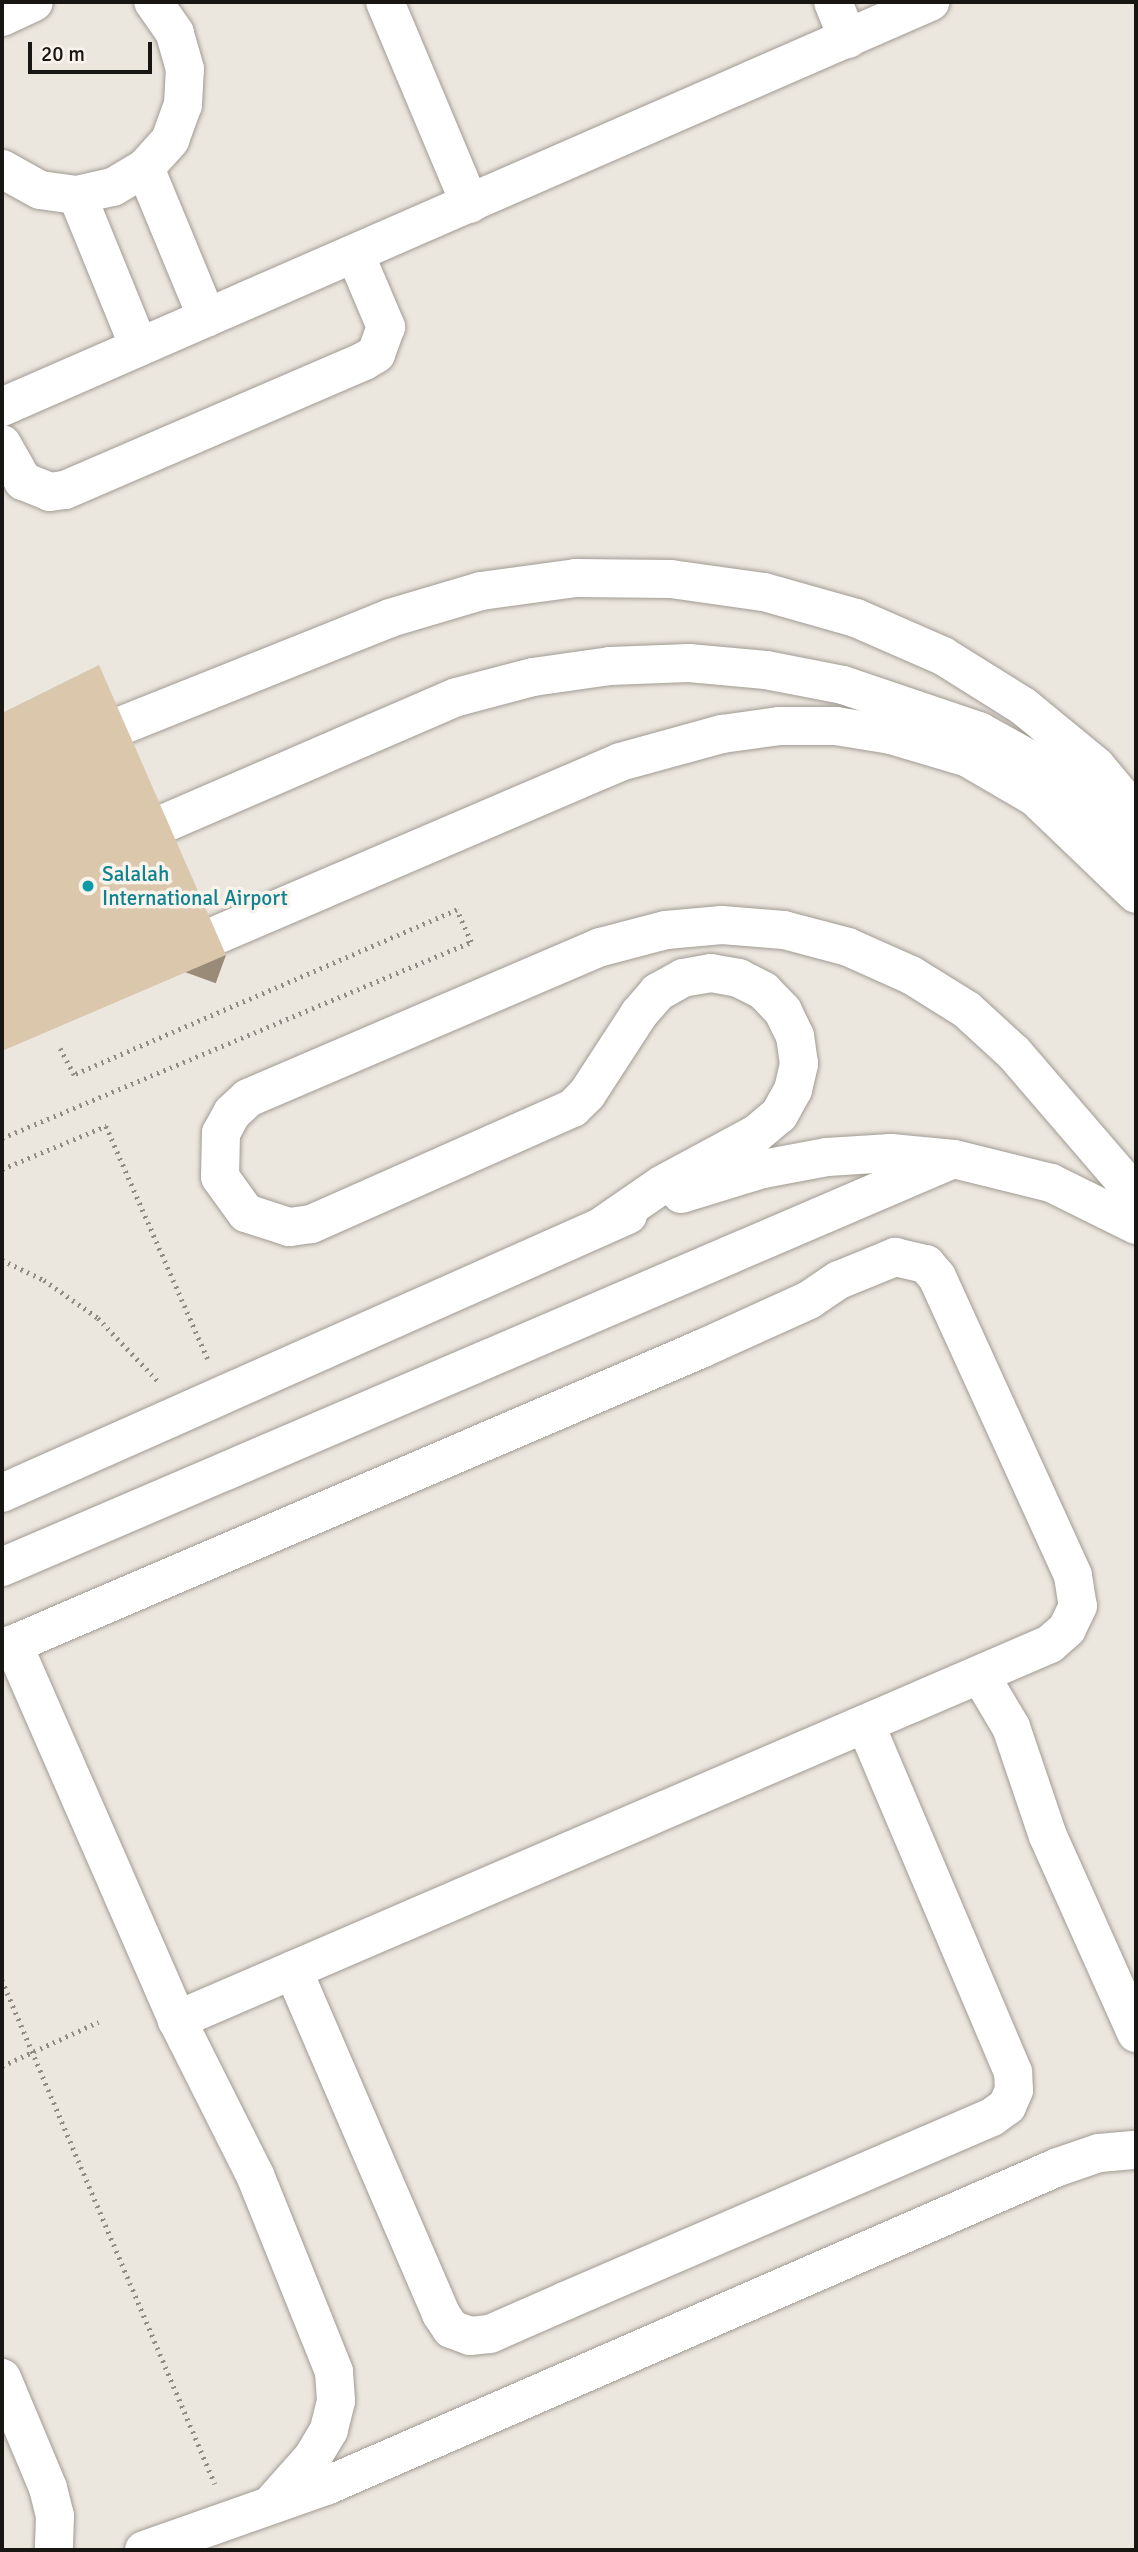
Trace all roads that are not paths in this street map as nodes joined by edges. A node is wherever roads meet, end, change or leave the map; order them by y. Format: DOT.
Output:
graph roads {
  1 [pos="34,2"];
  2 [pos="153,2"];
  3 [pos="385,2"];
  4 [pos="833,2"];
  5 [pos="930,2"];
  6 [pos="2,18"];
  7 [pos="848,39"];
  8 [pos="145,168"];
  9 [pos="2,169"];
  10 [pos="76,195"];
  11 [pos="470,204"];
  12 [pos="355,254"];
  13 [pos="207,318"];
  14 [pos="139,347"];
  15 [pos="2,407"];
  16 [pos="2,444"];
  17 [pos="103,733"];
  18 [pos="974,745"];
  19 [pos="1136,814"];
  20 [pos="149,830"];
  21 [pos="1136,857"];
  22 [pos="1136,894"];
  23 [pos="198,943"];
  24 [pos="954,1159"];
  25 [pos="1136,1195"];
  26 [pos="605,1224"];
  27 [pos="1136,1225"];
  28 [pos="2,1493"];
  29 [pos="2,1567"];
  30 [pos="8,1647"];
  31 [pos="980,1675"];
  32 [pos="865,1724"];
  33 [pos="293,1970"];
  34 [pos="177,2020"];
  35 [pos="1136,2033"];
  36 [pos="1136,2150"];
  37 [pos="2,2378"];
  38 [pos="269,2506"];
  39 [pos="54,2550"];
  40 [pos="144,2550"];
  1 -- 6 [label="street"];
  2 -- 8 [label="street"];
  3 -- 11 [label="street"];
  4 -- 7 [label="street"];
  5 -- 7 [label="street"];
  7 -- 11 [label="street"];
  8 -- 10 [label="street"];
  8 -- 13 [label="street"];
  9 -- 10 [label="street"];
  10 -- 14 [label="street"];
  11 -- 12 [label="street"];
  12 -- 13 [label="street"];
  12 -- 16 [label="street"];
  13 -- 14 [label="street"];
  14 -- 15 [label="street"];
  17 -- 19 [label="street"];
  18 -- 20 [label="street"];
  18 -- 21 [label="street"];
  18 -- 22 [label="street"];
  18 -- 23 [label="street"];
  24 -- 26 [label="street"];
  24 -- 27 [label="street"];
  24 -- 29 [label="street"];
  25 -- 26 [label="street"];
  26 -- 28 [label="street"];
  30 -- 31 [label="street"];
  30 -- 34 [label="street"];
  31 -- 32 [label="street"];
  31 -- 35 [label="street"];
  32 -- 33 [label="street"];
  32 -- 33 [label="street"];
  33 -- 34 [label="street"];
  34 -- 38 [label="street"];
  36 -- 38 [label="street"];
  37 -- 39 [label="street"];
  38 -- 40 [label="street"];
}
